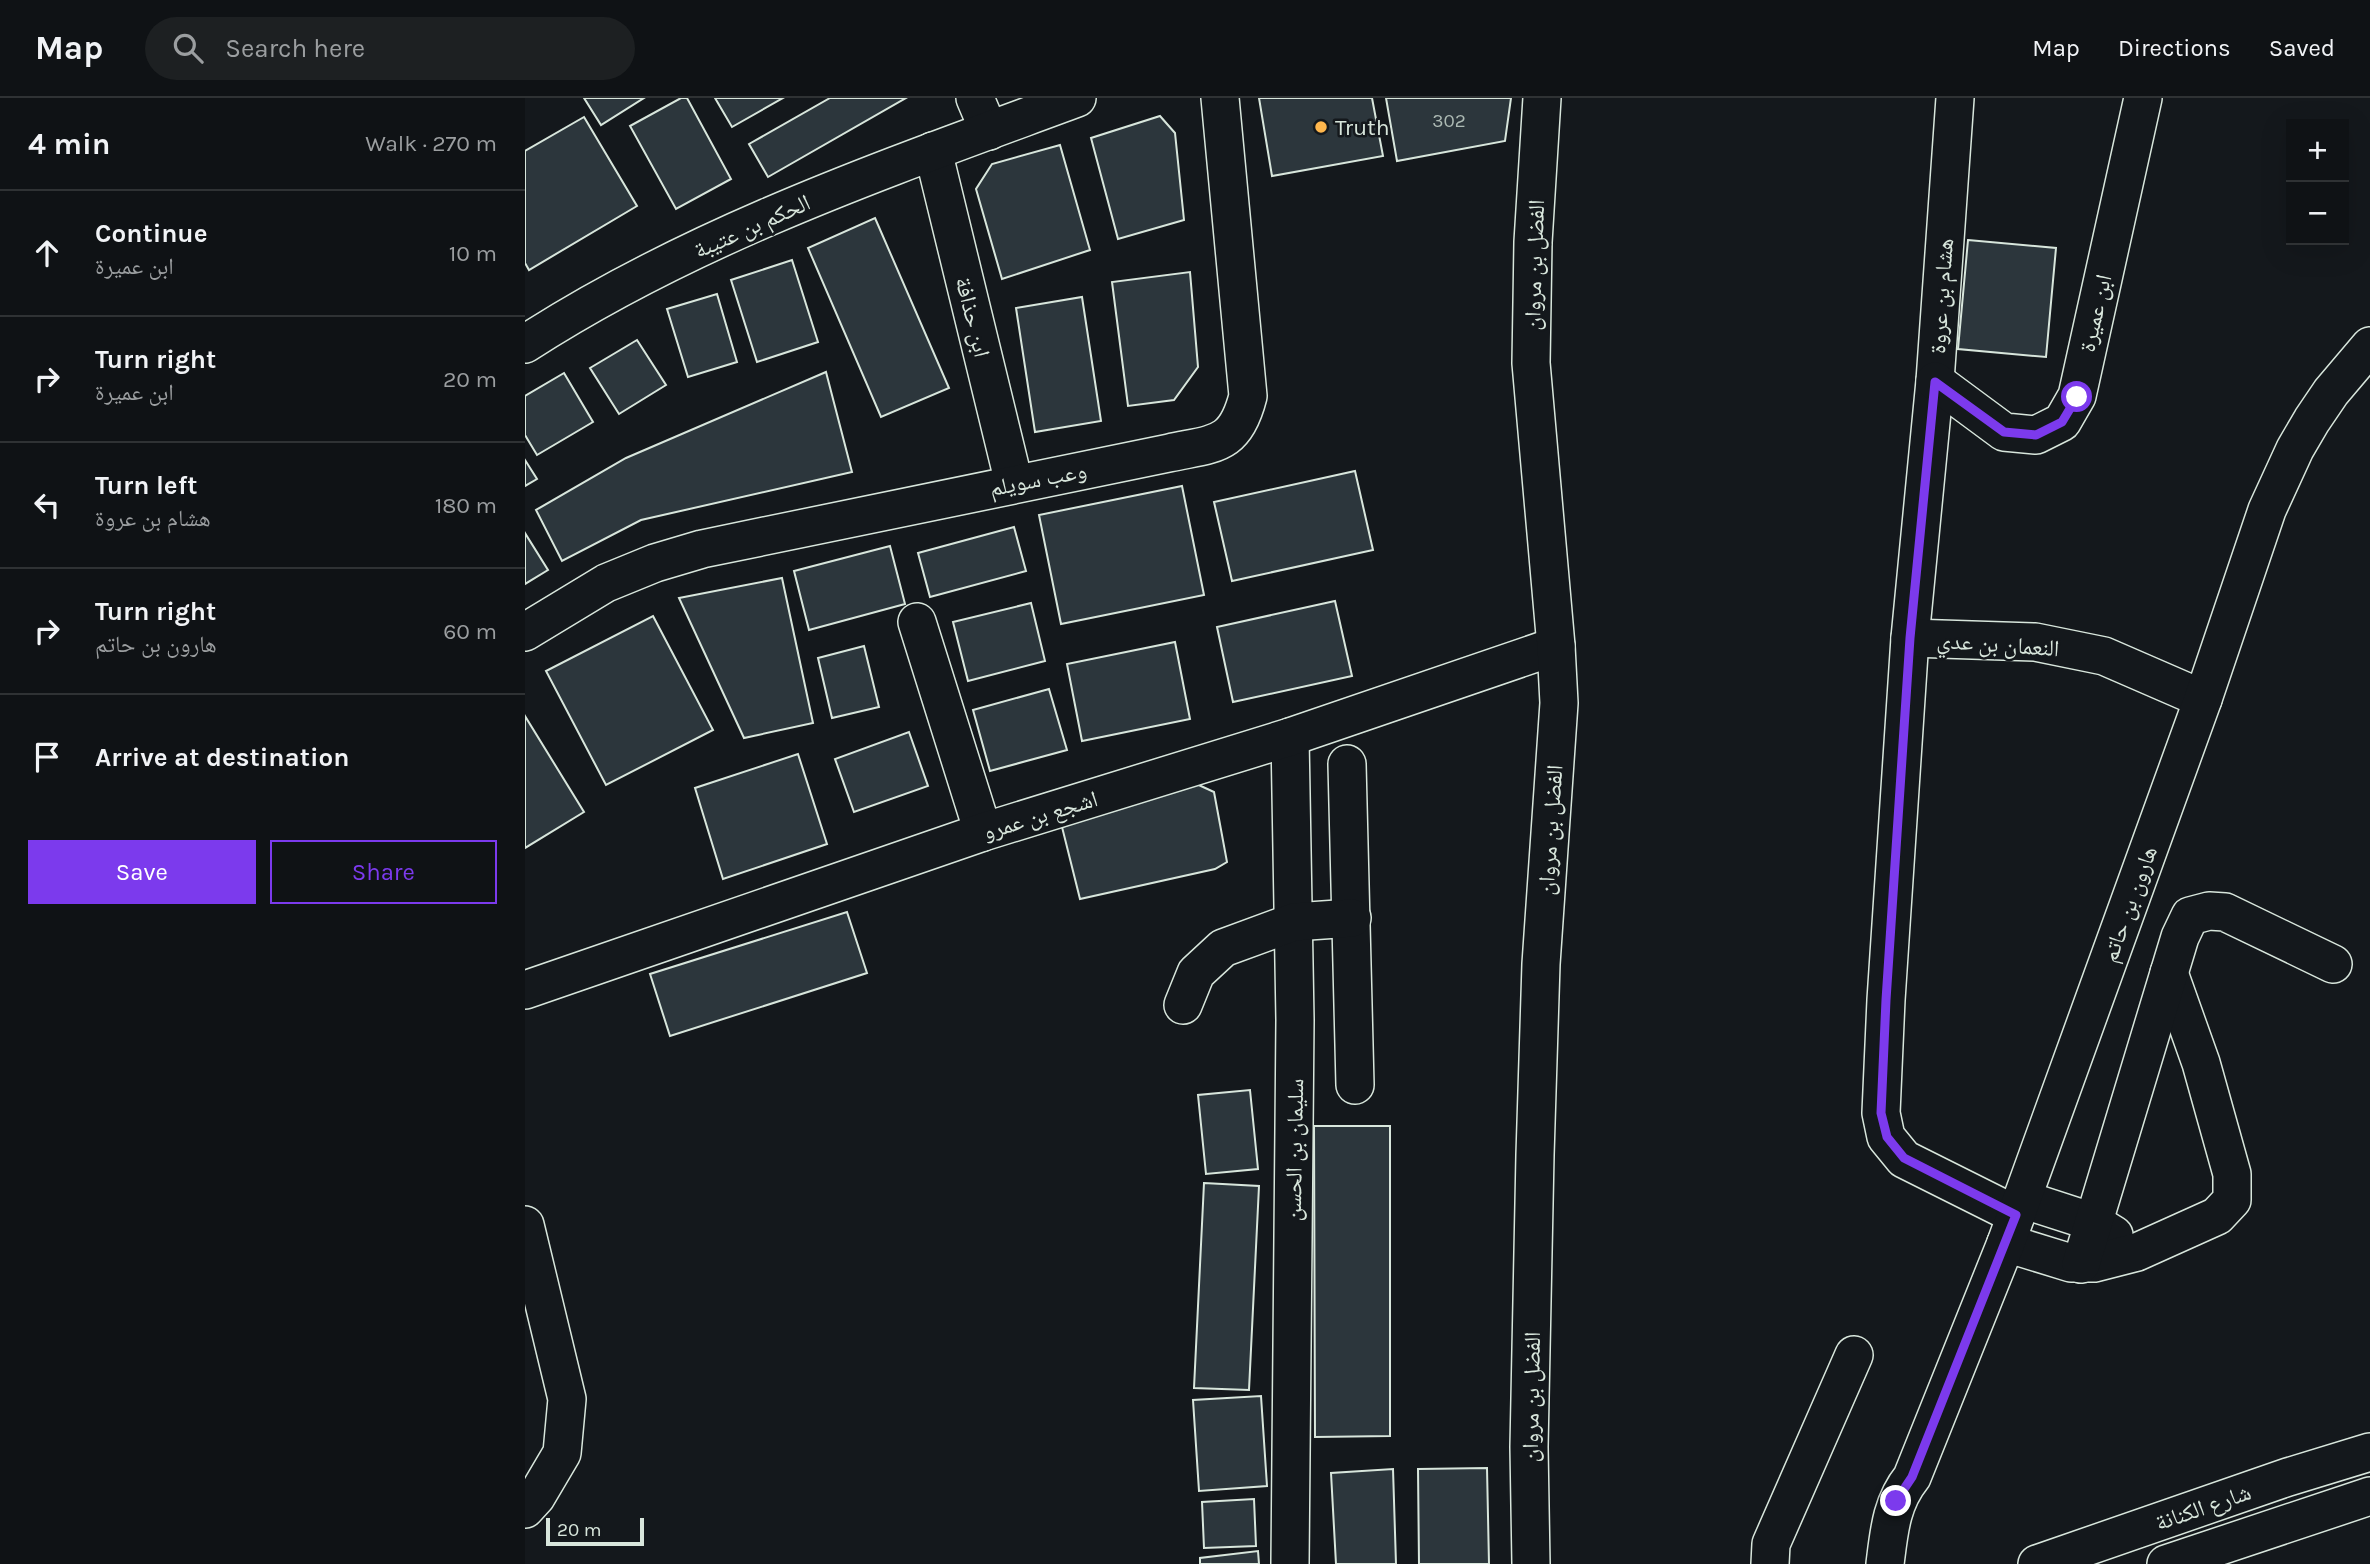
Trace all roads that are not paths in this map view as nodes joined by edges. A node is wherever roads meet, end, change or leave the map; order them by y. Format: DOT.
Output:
graph roads {
  1 [pos="1077,98"];
  2 [pos="1220,98"];
  3 [pos="1542,98"];
  4 [pos="1955,98"];
  5 [pos="2143,98"];
  6 [pos="982,114"];
  7 [pos="933,151"];
  8 [pos="525,344"];
  9 [pos="2370,346"];
  10 [pos="1935,382"];
  11 [pos="1014,483"];
  12 [pos="917,622"];
  13 [pos="525,632"];
  14 [pos="1910,638"];
  15 [pos="1556,646"];
  16 [pos="2203,699"];
  17 [pos="1290,737"];
  18 [pos="1347,764"];
  19 [pos="983,832"];
  20 [pos="1352,918"];
  21 [pos="1294,922"];
  22 [pos="2333,964"];
  23 [pos="2169,973"];
  24 [pos="525,990"];
  25 [pos="1183,1005"];
  26 [pos="1356,1085"];
  27 [pos="2015,1219"];
  28 [pos="2094,1222"];
  29 [pos="525,1225"];
  30 [pos="2137,1252"];
  31 [pos="2081,1264"];
  32 [pos="1854,1355"];
  33 [pos="2370,1452"];
  34 [pos="1912,1477"];
  35 [pos="2370,1496"];
  36 [pos="525,1509"];
  37 [pos="1290,1564"];
  38 [pos="1531,1564"];
  39 [pos="1770,1564"];
  40 [pos="1885,1564"];
  41 [pos="1909,1564"];
  42 [pos="2037,1564"];
  43 [pos="2166,1564"];
  1 -- 6 [label="street, الحكم بن عتيبة"];
  2 -- 11 [label="street, وعب سويلم"];
  3 -- 15 [label="street, الفضل بن مروان"];
  4 -- 10 [label="street, هشام بن عروة"];
  5 -- 10 [label="street, ابن عميرة"];
  6 -- 7 [label="street, الحكم بن عتيبة"];
  7 -- 8 [label="street, الحكم بن عتيبة"];
  7 -- 11 [label="street, ابن حذافة"];
  9 -- 16 [label="street, هارون بن حاتم"];
  10 -- 14 [label="street, هشام بن عروة"];
  11 -- 13 [label="street, وعب سويلم"];
  12 -- 19 [label="street"];
  14 -- 16 [label="street, النعمان بن عدي"];
  14 -- 27 [label="street, هشام بن عروة"];
  15 -- 17 [label="street, اشجع بن عمرو"];
  15 -- 38 [label="street, الفضل بن مروان"];
  16 -- 27 [label="street, هارون بن حاتم"];
  17 -- 19 [label="street, اشجع بن عمرو"];
  17 -- 21 [label="street, سليمان بن الحسن"];
  18 -- 20 [label="street"];
  19 -- 24 [label="street, اشجع بن عمرو"];
  20 -- 21 [label="street"];
  20 -- 26 [label="street"];
  21 -- 25 [label="street"];
  21 -- 37 [label="street, سليمان بن الحسن"];
  22 -- 23 [label="street"];
  23 -- 28 [label="street"];
  23 -- 30 [label="street"];
  27 -- 28 [label="street"];
  27 -- 31 [label="street"];
  27 -- 34 [label="street, هارون بن حاتم"];
  28 -- 30 [label="street"];
  28 -- 31 [label="street"];
  29 -- 36 [label="street"];
  30 -- 31 [label="street"];
  32 -- 39 [label="street"];
  33 -- 42 [label="street, شارع الكنانة"];
  34 -- 40 [label="street, هارون بن حاتم"];
  34 -- 41 [label="street, هارون بن حاتم"];
  35 -- 43 [label="street, شارع الكنانة"];
}
